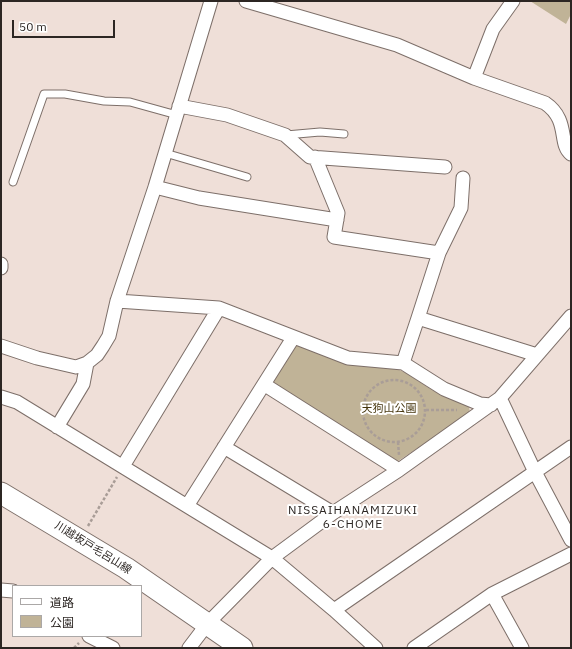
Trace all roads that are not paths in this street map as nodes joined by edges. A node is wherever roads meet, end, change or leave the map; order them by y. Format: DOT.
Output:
graph roads {
  1 [pos="211,1"];
  2 [pos="246,1"];
  3 [pos="513,1"];
  4 [pos="474,78"];
  5 [pos="178,111"];
  6 [pos="344,134"];
  7 [pos="285,135"];
  8 [pos="164,153"];
  9 [pos="571,154"];
  10 [pos="315,157"];
  11 [pos="445,167"];
  12 [pos="247,177"];
  13 [pos="463,178"];
  14 [pos="13,182"];
  15 [pos="154,187"];
  16 [pos="337,220"];
  17 [pos="439,253"];
  18 [pos="1,264"];
  19 [pos="1,268"];
  20 [pos="117,301"];
  21 [pos="218,308"];
  22 [pos="571,316"];
  23 [pos="418,318"];
  24 [pos="293,338"];
  25 [pos="1,346"];
  26 [pos="537,355"];
  27 [pos="87,363"];
  28 [pos="403,363"];
  29 [pos="265,385"];
  30 [pos="1,397"];
  31 [pos="496,402"];
  32 [pos="57,427"];
  33 [pos="571,447"];
  34 [pos="224,448"];
  35 [pos="123,466"];
  36 [pos="400,466"];
  37 [pos="535,472"];
  38 [pos="1,493"];
  39 [pos="187,506"];
  40 [pos="333,513"];
  41 [pos="571,540"];
  42 [pos="571,554"];
  43 [pos="272,558"];
  44 [pos="1,590"];
  45 [pos="12,591"];
  46 [pos="492,594"];
  47 [pos="334,610"];
  48 [pos="208,623"];
  49 [pos="91,637"];
  50 [pos="113,648"];
  51 [pos="189,648"];
  52 [pos="242,648"];
  53 [pos="376,648"];
  54 [pos="414,648"];
  55 [pos="522,648"];
  1 -- 5 [label="street"];
  2 -- 4 [label="street"];
  3 -- 4 [label="street"];
  4 -- 9 [label="street"];
  5 -- 7 [label="street"];
  5 -- 8 [label="street"];
  5 -- 14 [label="lane"];
  6 -- 7 [label="lane"];
  7 -- 10 [label="street"];
  8 -- 12 [label="lane"];
  8 -- 15 [label="street"];
  10 -- 11 [label="street"];
  10 -- 16 [label="street"];
  13 -- 17 [label="street"];
  15 -- 16 [label="street"];
  15 -- 20 [label="street"];
  16 -- 17 [label="street"];
  17 -- 23 [label="street"];
  18 -- 19 [label="street"];
  20 -- 21 [label="street"];
  20 -- 27 [label="street"];
  21 -- 24 [label="street"];
  21 -- 35 [label="street"];
  22 -- 26 [label="street"];
  23 -- 26 [label="street"];
  23 -- 28 [label="street"];
  24 -- 28 [label="street"];
  24 -- 29 [label="street"];
  25 -- 27 [label="street"];
  26 -- 31 [label="street"];
  27 -- 32 [label="street"];
  28 -- 31 [label="street"];
  29 -- 34 [label="street"];
  29 -- 36 [label="street"];
  30 -- 32 [label="street"];
  31 -- 36 [label="street"];
  31 -- 37 [label="street"];
  32 -- 35 [label="street"];
  33 -- 37 [label="street"];
  34 -- 39 [label="street"];
  34 -- 40 [label="street"];
  35 -- 39 [label="street"];
  36 -- 40 [label="street"];
  37 -- 41 [label="street"];
  37 -- 47 [label="street"];
  38 -- 48 [label="main road, 川越坂戸毛呂山線"];
  39 -- 43 [label="street"];
  40 -- 43 [label="street"];
  42 -- 46 [label="street"];
  43 -- 47 [label="street"];
  43 -- 48 [label="street"];
  44 -- 45 [label="street"];
  46 -- 54 [label="street"];
  46 -- 55 [label="street"];
  47 -- 53 [label="street"];
  48 -- 51 [label="street"];
  48 -- 52 [label="main road, 川越坂戸毛呂山線"];
  49 -- 50 [label="street"];
}
